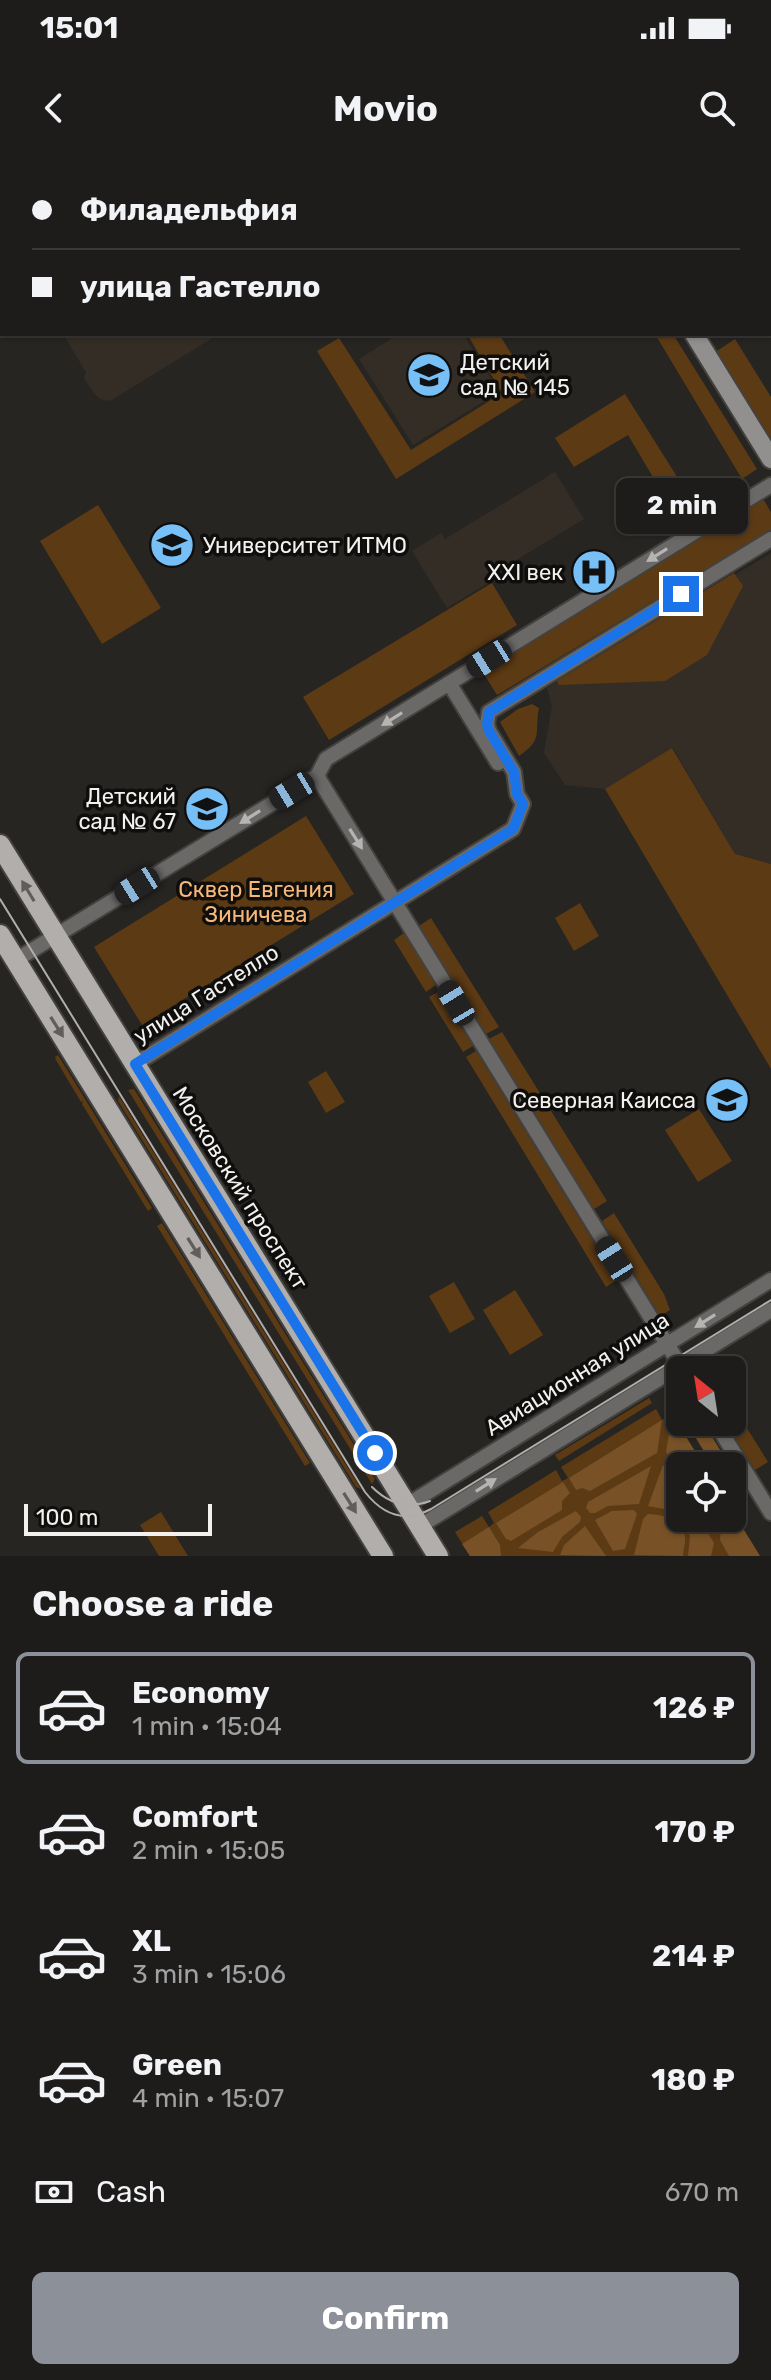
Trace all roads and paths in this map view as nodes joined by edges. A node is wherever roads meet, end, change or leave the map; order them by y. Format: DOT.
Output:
graph roads {
  1 [pos="695,336"];
  2 [pos="771,459"];
  3 [pos="771,485"];
  4 [pos="771,539"];
  5 [pos="449,683"];
  6 [pos="317,776"];
  7 [pos="517,794"];
  8 [pos="0,845"];
  9 [pos="394,902"];
  10 [pos="0,935"];
  11 [pos="56,936"];
  12 [pos="16,960"];
  13 [pos="135,1064"];
  14 [pos="771,1280"];
  15 [pos="771,1310"];
  16 [pos="667,1344"];
  17 [pos="674,1356"];
  18 [pos="700,1356"];
  19 [pos="666,1378"];
  20 [pos="724,1436"];
  21 [pos="407,1505"];
  22 [pos="771,1513"];
  23 [pos="420,1526"];
  24 [pos="383,1556"];
  25 [pos="438,1556"];
  1 -- 2 [label="street"];
  3 -- 5 [label="street, one-way"];
  4 -- 7 [label="street, улица Гастелло"];
  5 -- 6 [label="street, one-way"];
  5 -- 7 [label="street"];
  6 -- 9 [label="street, one-way"];
  6 -- 11 [label="street, one-way"];
  7 -- 9 [label="street, улица Гастелло"];
  11 -- 8 [label="main road, Московский проспект, one-way"];
  9 -- 13 [label="street, улица Гастелло"];
  9 -- 16 [label="street"];
  10 -- 12 [label="main road"];
  11 -- 12 [label="street"];
  11 -- 13 [label="main road, Московский проспект"];
  12 -- 24 [label="main road, one-way"];
  13 -- 21 [label="main road, Московский проспект"];
  14 -- 16 [label="street, Авиационная улица, one-way"];
  15 -- 18 [label="street"];
  16 -- 17 [label="street"];
  16 -- 21 [label="street, Авиационная улица"];
  23 -- 19 [label="street, one-way"];
  20 -- 22 [label="street"];
  21 -- 23 [label="main road, Московский проспект"];
  23 -- 25 [label="main road, Московский проспект"];
}
